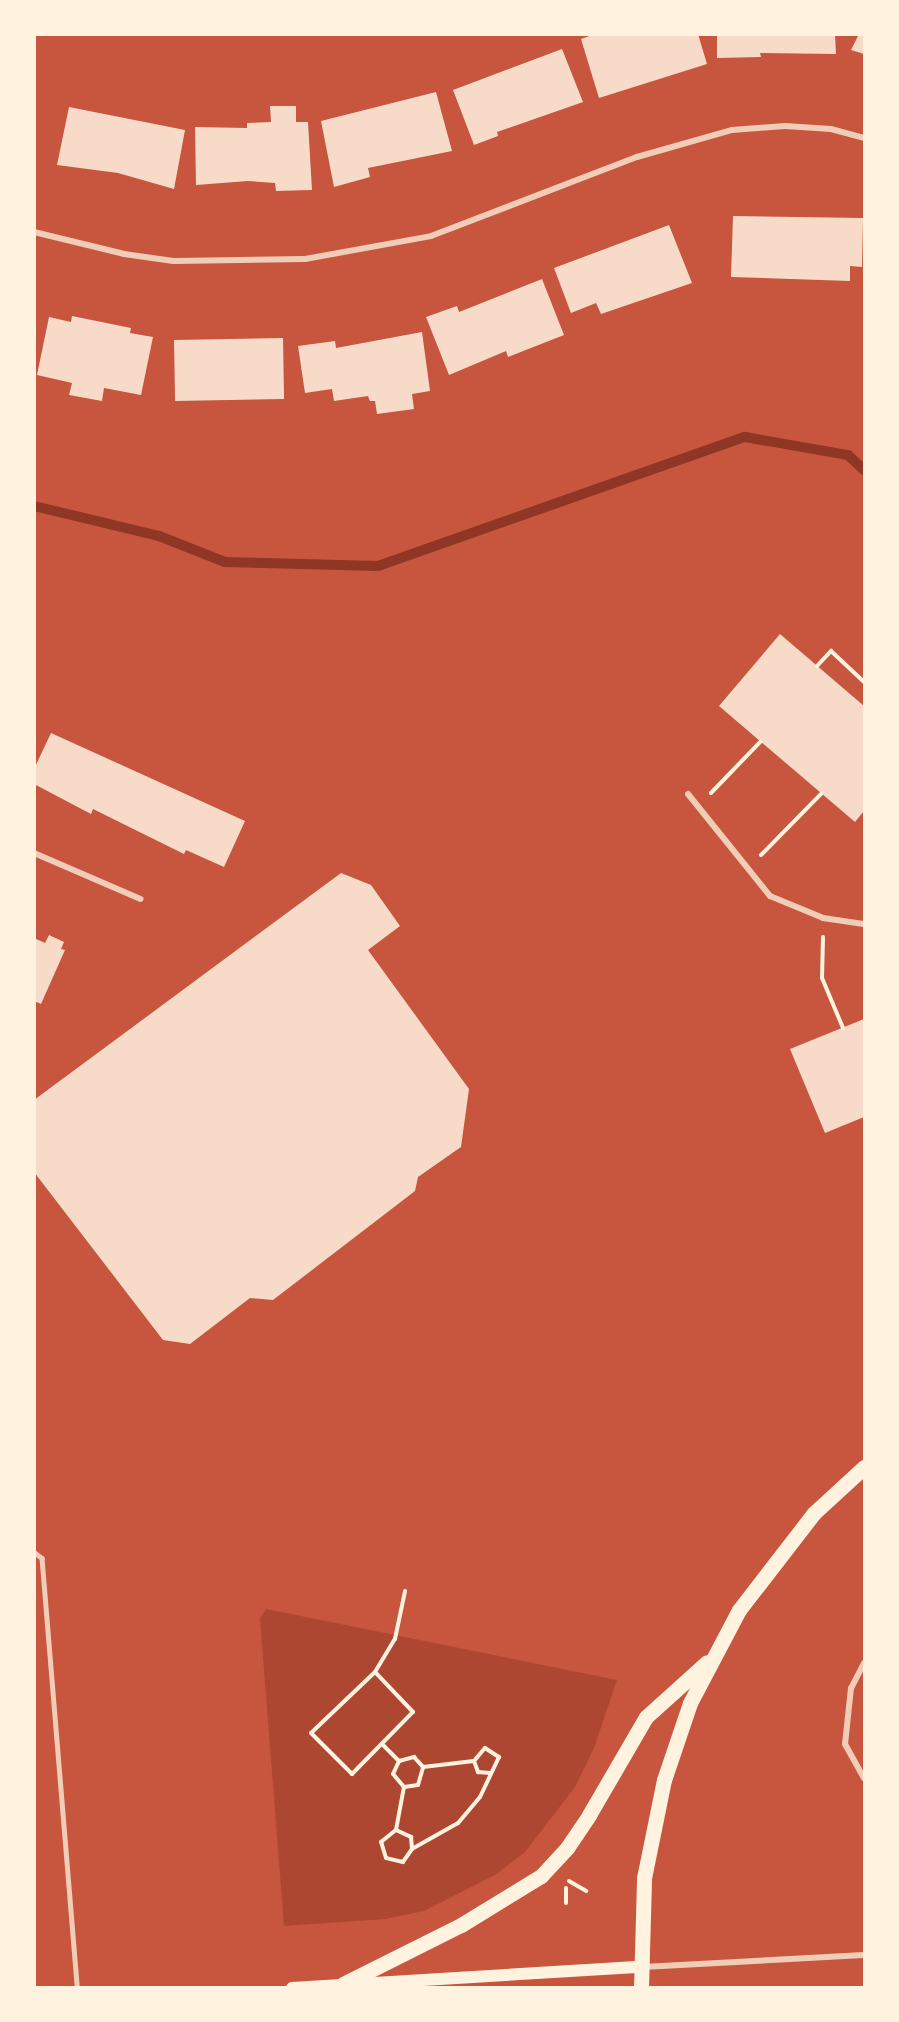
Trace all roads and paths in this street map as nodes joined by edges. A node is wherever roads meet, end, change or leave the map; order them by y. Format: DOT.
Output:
graph roads {
  1 [pos="864,138"];
  2 [pos="34,232"];
  3 [pos="817,666"];
  4 [pos="864,682"];
  5 [pos="760,742"];
  6 [pos="688,794"];
  7 [pos="821,794"];
  8 [pos="698,806"];
  9 [pos="34,853"];
  10 [pos="748,868"];
  11 [pos="141,899"];
  12 [pos="823,918"];
  13 [pos="864,924"];
  14 [pos="843,1028"];
  15 [pos="864,1467"];
  16 [pos="34,1552"];
  17 [pos="405,1591"];
  18 [pos="716,1654"];
  19 [pos="864,1663"];
  20 [pos="375,1672"];
  21 [pos="382,1744"];
  22 [pos="399,1761"];
  23 [pos="474,1761"];
  24 [pos="423,1767"];
  25 [pos="490,1773"];
  26 [pos="864,1778"];
  27 [pos="404,1787"];
  28 [pos="396,1830"];
  29 [pos="412,1849"];
  30 [pos="586,1891"];
  31 [pos="566,1903"];
  32 [pos="864,1955"];
  33 [pos="640,1967"];
  34 [pos="343,1984"];
  35 [pos="77,1988"];
  36 [pos="292,1988"];
  37 [pos="641,1988"];
  1 -- 2 [label="street"];
  3 -- 4 [label="path"];
  5 -- 8 [label="path"];
  6 -- 8 [label="street"];
  7 -- 10 [label="path"];
  8 -- 10 [label="street"];
  9 -- 11 [label="street"];
  10 -- 12 [label="street"];
  12 -- 13 [label="street"];
  12 -- 14 [label="path"];
  15 -- 18 [label="main road"];
  16 -- 35 [label="lane"];
  17 -- 20 [label="path"];
  18 -- 33 [label="main road"];
  18 -- 34 [label="main road"];
  19 -- 26 [label="street"];
  20 -- 21 [label="path"];
  20 -- 21 [label="path"];
  21 -- 22 [label="path"];
  22 -- 24 [label="path"];
  22 -- 27 [label="path"];
  23 -- 24 [label="path"];
  23 -- 25 [label="path"];
  23 -- 25 [label="path"];
  24 -- 27 [label="path"];
  25 -- 29 [label="path"];
  27 -- 28 [label="path"];
  28 -- 29 [label="path"];
  28 -- 29 [label="path"];
  30 -- 31 [label="path"];
  32 -- 33 [label="street"];
  33 -- 34 [label="main road"];
  33 -- 37 [label="main road"];
  34 -- 36 [label="main road"];
}
